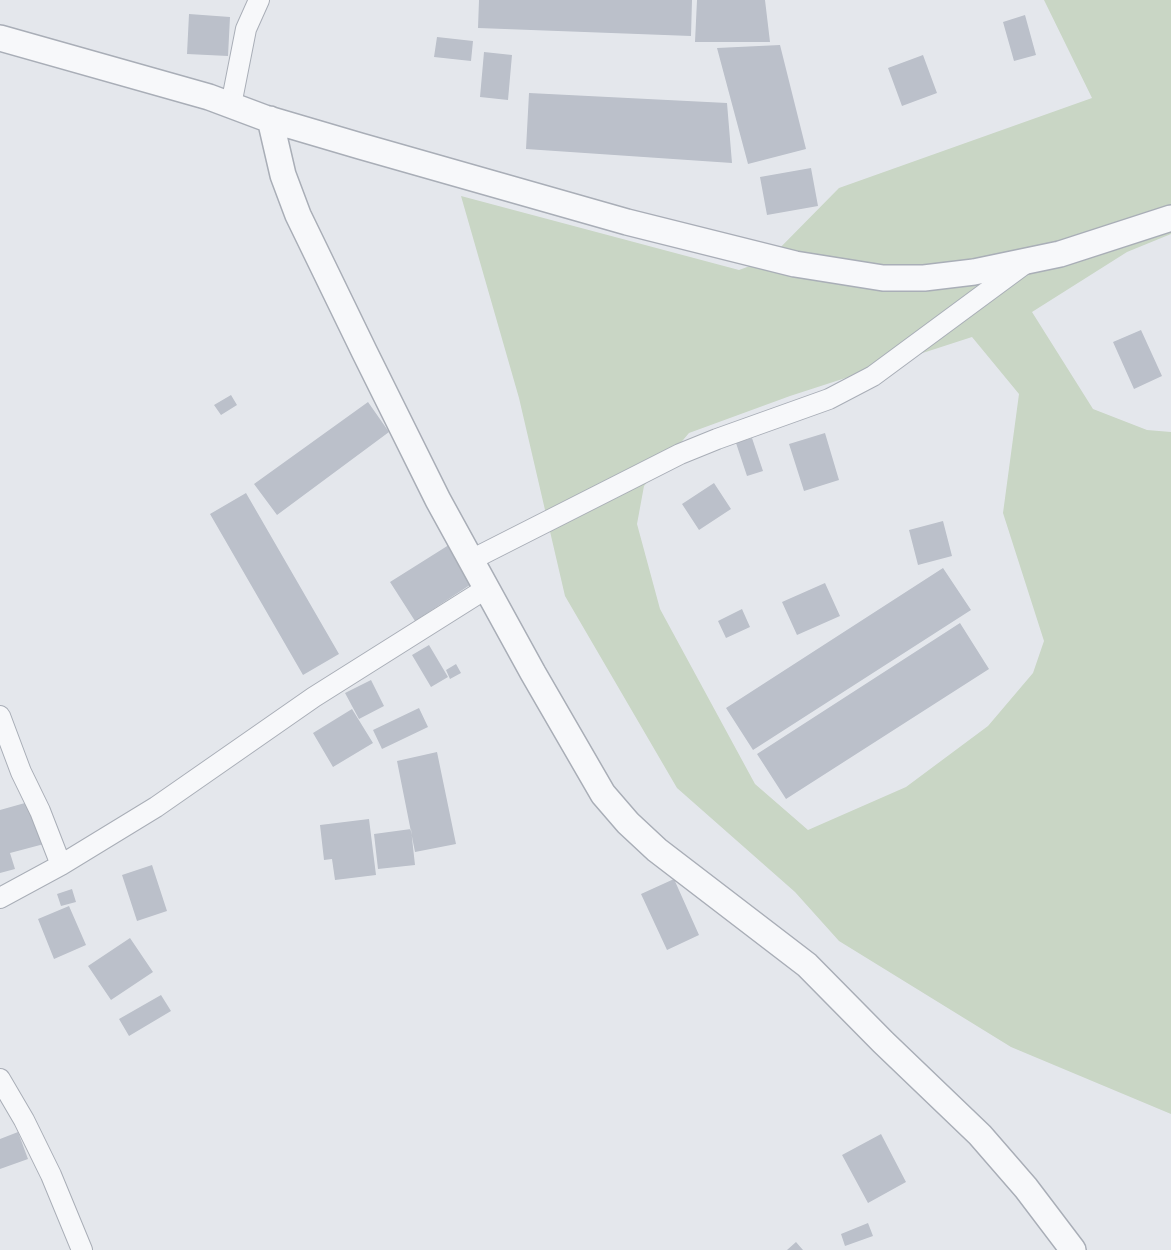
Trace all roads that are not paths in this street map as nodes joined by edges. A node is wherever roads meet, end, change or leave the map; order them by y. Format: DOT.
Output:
graph roads {
  1 [pos="259,0"];
  2 [pos="0,38"];
  3 [pos="231,105"];
  4 [pos="270,119"];
  5 [pos="1171,218"];
  6 [pos="1030,260"];
  7 [pos="471,560"];
  8 [pos="486,588"];
  9 [pos="0,716"];
  10 [pos="61,865"];
  11 [pos="0,898"];
  12 [pos="0,1079"];
  13 [pos="82,1250"];
  14 [pos="1073,1250"];
  1 -- 3 [label="street"];
  2 -- 3 [label="street"];
  3 -- 4 [label="street"];
  4 -- 6 [label="street"];
  4 -- 7 [label="street"];
  5 -- 6 [label="street"];
  6 -- 7 [label="street"];
  7 -- 8 [label="street"];
  8 -- 10 [label="street"];
  8 -- 14 [label="street"];
  9 -- 10 [label="street"];
  10 -- 11 [label="street"];
  12 -- 13 [label="street"];
}
